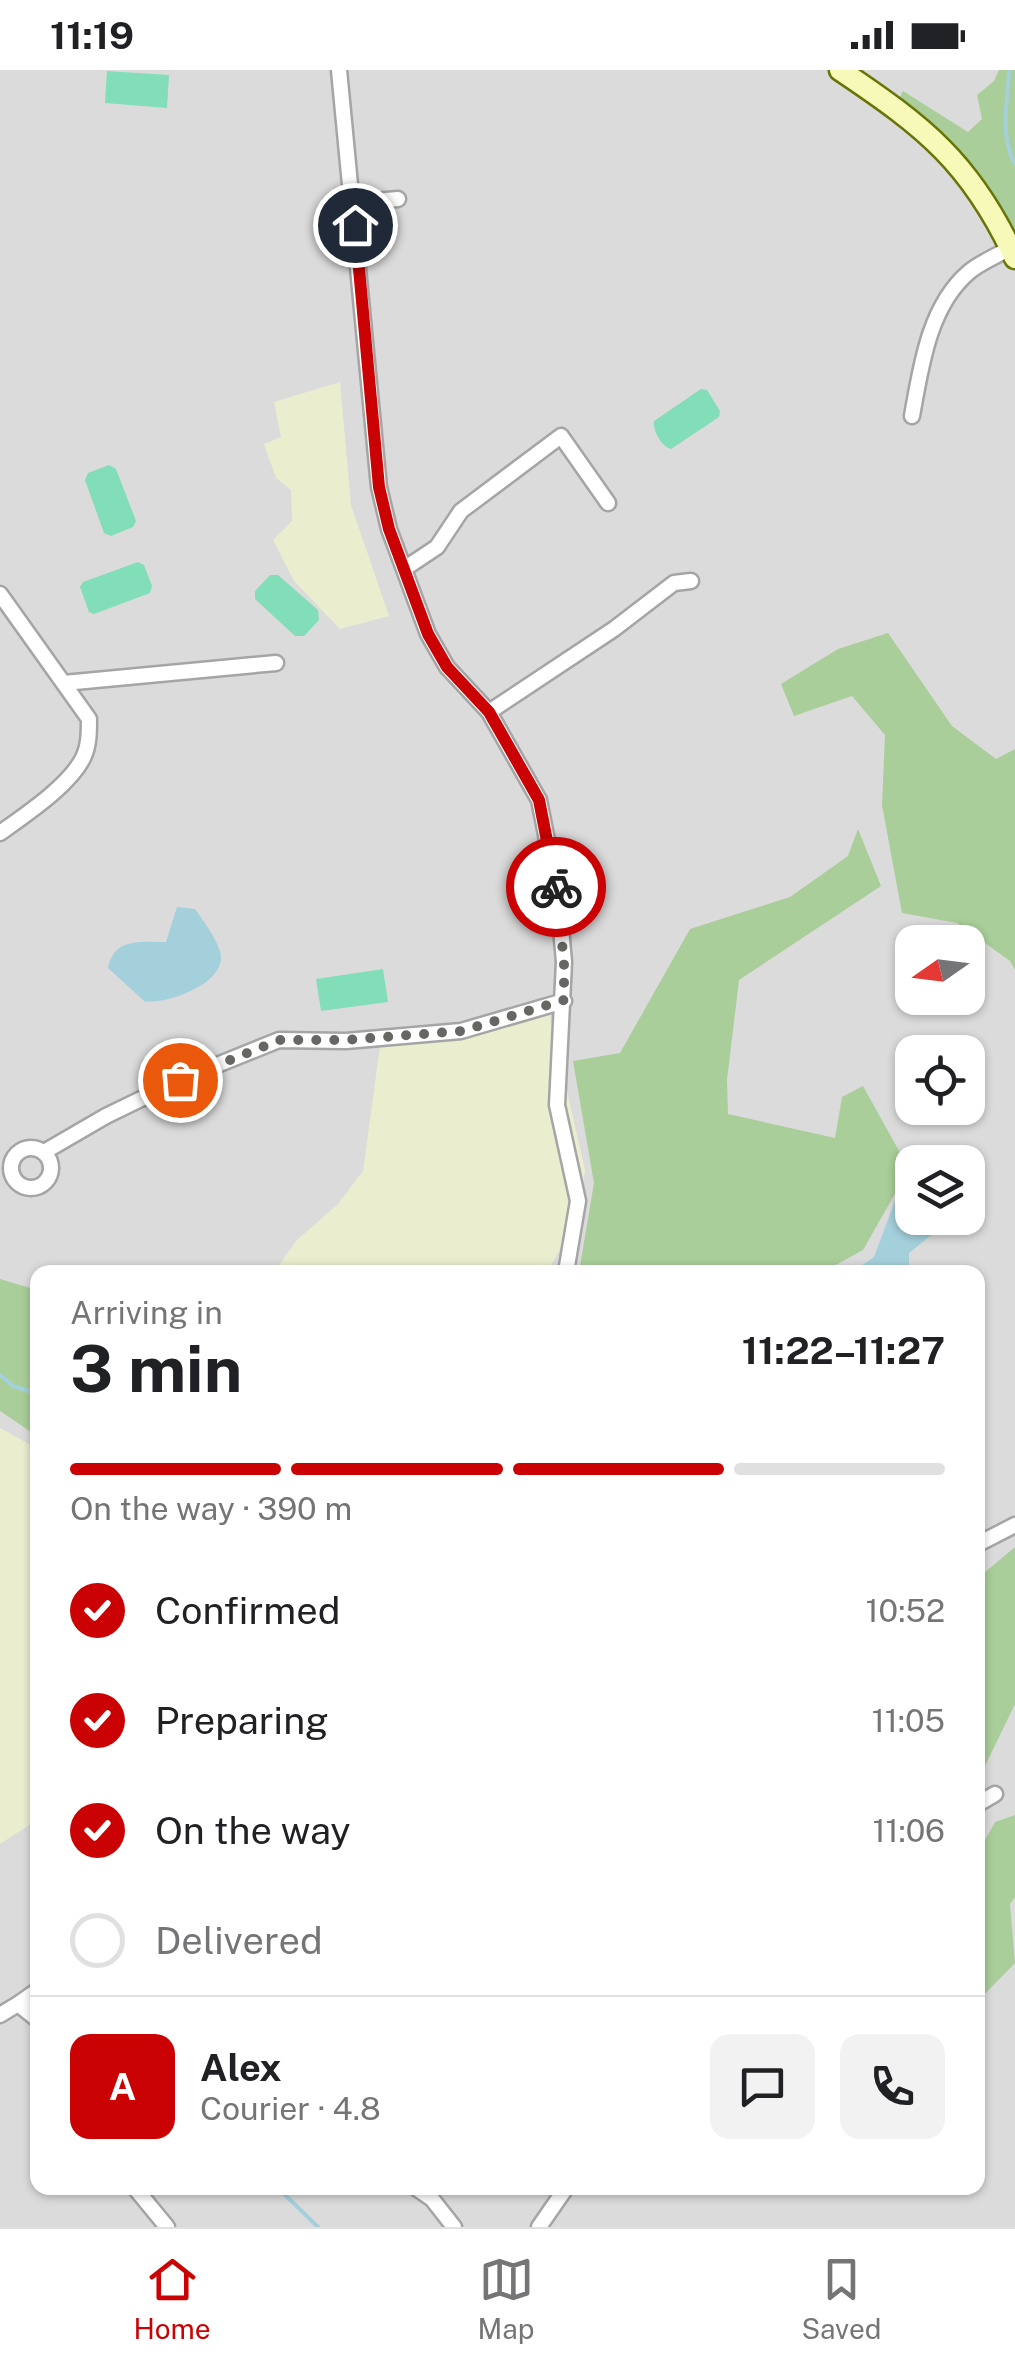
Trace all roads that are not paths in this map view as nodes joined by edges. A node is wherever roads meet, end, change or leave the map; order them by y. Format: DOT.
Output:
graph roads {
  1 [pos="339,70"];
  2 [pos="842,70"];
  3 [pos="398,198"];
  4 [pos="353,204"];
  5 [pos="1013,253"];
  6 [pos="912,416"];
  7 [pos="608,503"];
  8 [pos="404,569"];
  9 [pos="691,581"];
  10 [pos="0,594"];
  11 [pos="276,663"];
  12 [pos="64,683"];
  13 [pos="489,712"];
  14 [pos="0,833"];
  15 [pos="564,1000"];
  16 [pos="44,1152"];
  17 [pos="567,1265"];
  18 [pos="1015,1525"];
  19 [pos="985,1540"];
  20 [pos="994,1794"];
  21 [pos="985,1800"];
  22 [pos="30,1996"];
  23 [pos="18,2004"];
  24 [pos="30,2014"];
  25 [pos="0,2015"];
  26 [pos="141,2195"];
  27 [pos="426,2195"];
  28 [pos="561,2195"];
  29 [pos="166,2227"];
  30 [pos="454,2227"];
  31 [pos="539,2227"];
  1 -- 4 [label="street"];
  2 -- 5 [label="street"];
  3 -- 4 [label="street"];
  4 -- 8 [label="street"];
  5 -- 6 [label="street"];
  7 -- 8 [label="street"];
  8 -- 13 [label="street"];
  9 -- 13 [label="street"];
  10 -- 12 [label="street"];
  11 -- 12 [label="street"];
  12 -- 14 [label="street"];
  13 -- 15 [label="street"];
  15 -- 16 [label="street"];
  15 -- 17 [label="street"];
  18 -- 19 [label="street"];
  20 -- 21 [label="street"];
  22 -- 23 [label="street"];
  23 -- 24 [label="street"];
  23 -- 25 [label="street"];
  26 -- 29 [label="street"];
  27 -- 30 [label="street"];
  28 -- 31 [label="street"];
}
